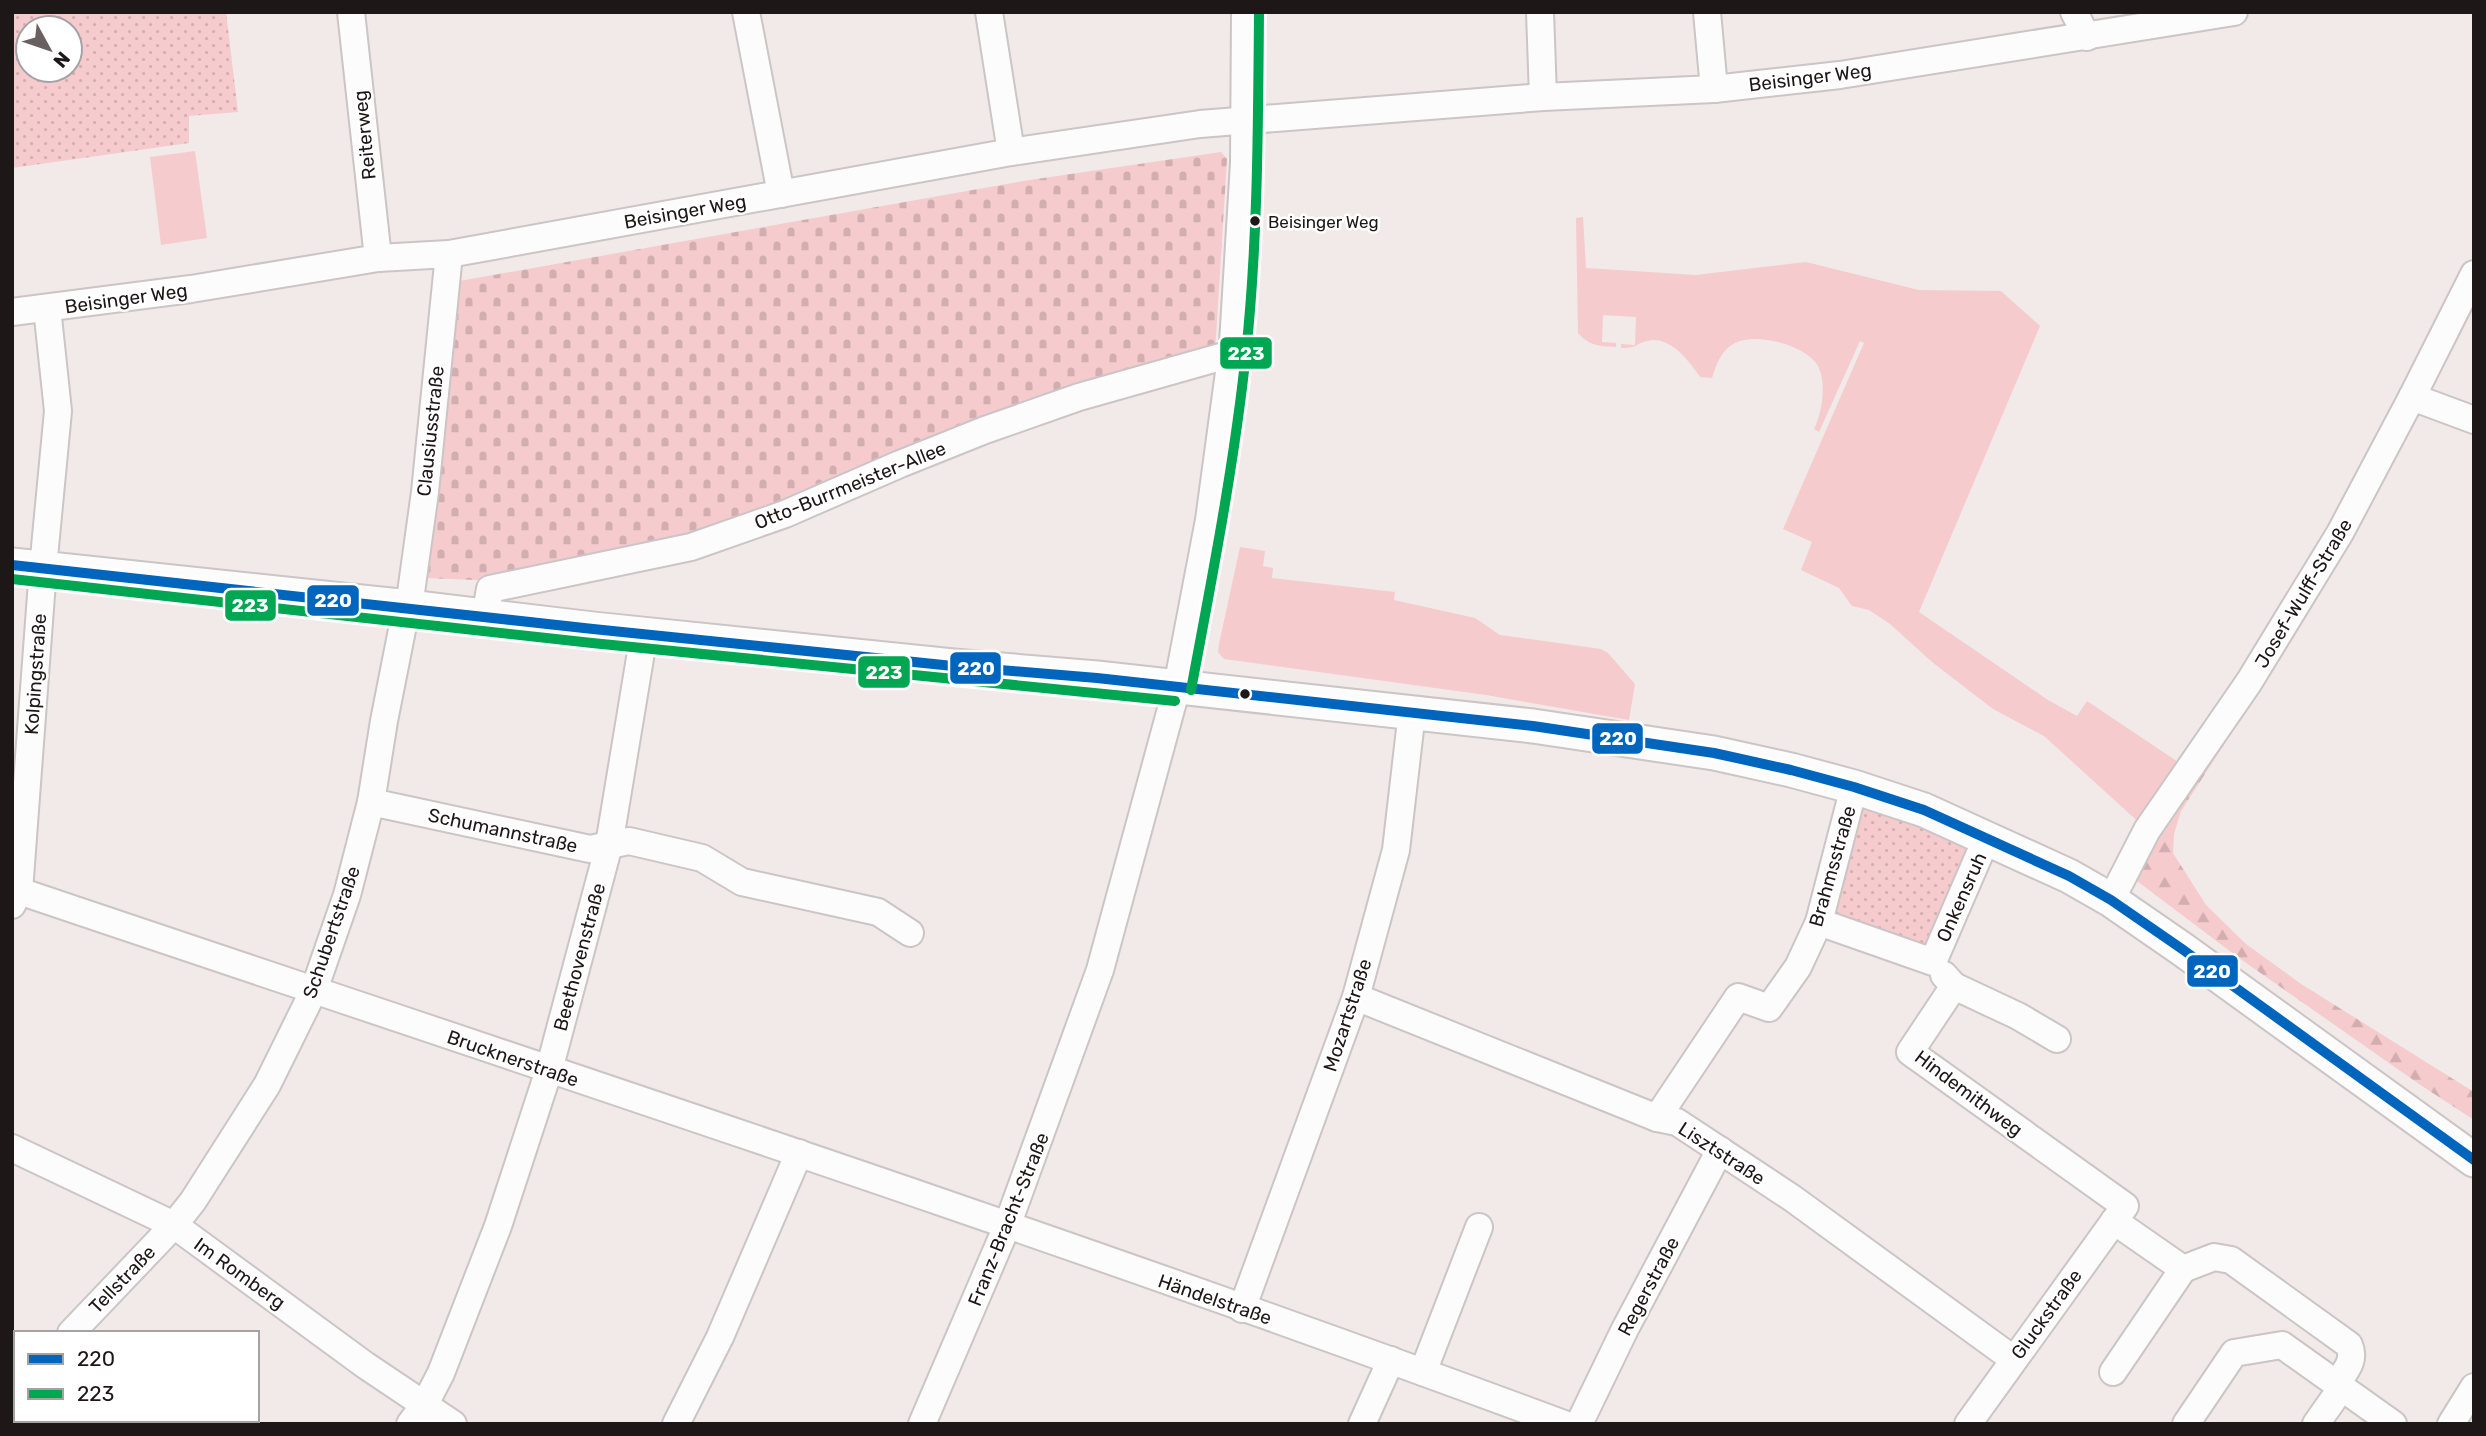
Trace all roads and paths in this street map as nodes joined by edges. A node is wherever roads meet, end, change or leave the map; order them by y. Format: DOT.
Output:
graph roads {
  1 [pos="351,12"];
  2 [pos="746,12"];
  3 [pos="989,12"];
  4 [pos="1245,12"];
  5 [pos="1540,12"];
  6 [pos="1707,12"];
  7 [pos="2074,12"];
  8 [pos="2234,12"];
  9 [pos="2087,37"];
  10 [pos="1714,89"];
  11 [pos="1543,97"];
  12 [pos="1244,121"];
  13 [pos="1011,152"];
  14 [pos="781,194"];
  15 [pos="449,254"];
  16 [pos="378,258"];
  17 [pos="2474,274"];
  18 [pos="47,308"];
  19 [pos="12,312"];
  20 [pos="1231,354"];
  21 [pos="2412,397"];
  22 [pos="2474,420"];
  23 [pos="28,567"];
  24 [pos="409,607"];
  25 [pos="485,616"];
  26 [pos="644,634"];
  27 [pos="1177,687"];
  28 [pos="1412,712"];
  29 [pos="1854,787"];
  30 [pos="371,802"];
  31 [pos="1987,837"];
  32 [pos="609,845"];
  33 [pos="16,898"];
  34 [pos="2111,900"];
  35 [pos="1819,922"];
  36 [pos="910,933"];
  37 [pos="1933,962"];
  38 [pos="1954,986"];
  39 [pos="314,990"];
  40 [pos="1356,997"];
  41 [pos="2057,1039"];
  42 [pos="549,1070"];
  43 [pos="1657,1118"];
  44 [pos="12,1148"];
  45 [pos="1720,1150"];
  46 [pos="799,1153"];
  47 [pos="2474,1160"];
  48 [pos="2089,1180"];
  49 [pos="2112,1222"];
  50 [pos="174,1225"];
  51 [pos="1007,1226"];
  52 [pos="1479,1227"];
  53 [pos="2183,1269"];
  54 [pos="1242,1309"];
  55 [pos="2303,1313"];
  56 [pos="73,1331"];
  57 [pos="2282,1345"];
  58 [pos="2013,1359"];
  59 [pos="1391,1360"];
  60 [pos="1423,1371"];
  61 [pos="2113,1372"];
  62 [pos="2339,1385"];
  63 [pos="2474,1387"];
  64 [pos="418,1414"];
  65 [pos="453,1424"];
  66 [pos="676,1424"];
  67 [pos="922,1424"];
  68 [pos="1362,1424"];
  69 [pos="1564,1424"];
  70 [pos="1579,1424"];
  71 [pos="1968,1424"];
  72 [pos="2186,1424"];
  73 [pos="2316,1424"];
  74 [pos="2393,1424"];
  75 [pos="2451,1424"];
  1 -- 16 [label="street, Reiterweg"];
  2 -- 14 [label="street"];
  3 -- 13 [label="street"];
  4 -- 12 [label="street"];
  5 -- 11 [label="street"];
  6 -- 10 [label="street"];
  7 -- 9 [label="street"];
  8 -- 9 [label="street, Beisinger Weg"];
  9 -- 10 [label="street, Beisinger Weg"];
  10 -- 11 [label="street, Beisinger Weg"];
  11 -- 12 [label="street, Beisinger Weg"];
  12 -- 13 [label="street, Beisinger Weg"];
  12 -- 20 [label="street"];
  13 -- 14 [label="street, Beisinger Weg"];
  14 -- 15 [label="street, Beisinger Weg"];
  15 -- 16 [label="street, Beisinger Weg"];
  15 -- 24 [label="street, Clausiusstraße"];
  16 -- 18 [label="street, Beisinger Weg"];
  17 -- 21 [label="street, Josef-Wulff-Straße"];
  18 -- 19 [label="street, Beisinger Weg"];
  18 -- 23 [label="street, Kolpingstraße"];
  20 -- 25 [label="street, Otto-Burrmeister-Allee"];
  20 -- 27 [label="street"];
  21 -- 22 [label="street"];
  21 -- 34 [label="street, Josef-Wulff-Straße"];
  23 -- 24 [label="main road"];
  23 -- 33 [label="street, Kolpingstraße"];
  24 -- 25 [label="main road"];
  24 -- 30 [label="street, Schubertstraße"];
  25 -- 26 [label="main road"];
  26 -- 27 [label="main road"];
  26 -- 32 [label="street, Beethovenstraße"];
  27 -- 28 [label="main road"];
  27 -- 51 [label="street, Franz-Bracht-Straße"];
  28 -- 29 [label="main road"];
  28 -- 40 [label="street, Mozartstraße"];
  29 -- 31 [label="main road"];
  29 -- 35 [label="street, Brahmsstraße"];
  30 -- 32 [label="street, Schumannstraße"];
  30 -- 39 [label="street, Schubertstraße"];
  31 -- 34 [label="main road"];
  31 -- 37 [label="street, Onkensruh"];
  32 -- 36 [label="street, Schumannstraße"];
  32 -- 42 [label="street, Beethovenstraße"];
  33 -- 39 [label="street, Brucknerstraße"];
  34 -- 47 [label="main road"];
  35 -- 37 [label="street, Onkensruh"];
  35 -- 43 [label="street, Brahmsstraße"];
  37 -- 38 [label="street"];
  38 -- 41 [label="street"];
  38 -- 48 [label="street, Hindemithweg"];
  39 -- 42 [label="street, Brucknerstraße"];
  39 -- 50 [label="street, Schubertstraße"];
  40 -- 43 [label="street, Lisztstraße"];
  40 -- 54 [label="street, Mozartstraße"];
  42 -- 46 [label="street, Brucknerstraße"];
  42 -- 64 [label="street, Beethovenstraße"];
  43 -- 45 [label="street, Lisztstraße"];
  44 -- 50 [label="street, Im Romberg"];
  45 -- 58 [label="street, Lisztstraße"];
  45 -- 70 [label="street, Regerstraße"];
  46 -- 51 [label="street, Brucknerstraße"];
  46 -- 66 [label="street"];
  48 -- 49 [label="street"];
  48 -- 49 [label="street, Hindemithweg"];
  49 -- 53 [label="street, Hindemithweg"];
  49 -- 58 [label="street, Gluckstraße"];
  50 -- 56 [label="street, Tellstraße"];
  50 -- 64 [label="street, Im Romberg"];
  51 -- 54 [label="street, Händelstraße"];
  51 -- 67 [label="street, Franz-Bracht-Straße"];
  52 -- 60 [label="street"];
  53 -- 55 [label="street"];
  53 -- 61 [label="street"];
  54 -- 59 [label="street, Händelstraße"];
  55 -- 57 [label="street"];
  55 -- 62 [label="street"];
  57 -- 62 [label="street"];
  57 -- 72 [label="street"];
  58 -- 71 [label="street, Gluckstraße"];
  59 -- 60 [label="street, Händelstraße"];
  59 -- 68 [label="street"];
  60 -- 69 [label="street, Händelstraße"];
  62 -- 73 [label="street"];
  62 -- 74 [label="street"];
  63 -- 75 [label="street"];
  64 -- 65 [label="street, Im Romberg"];
}
